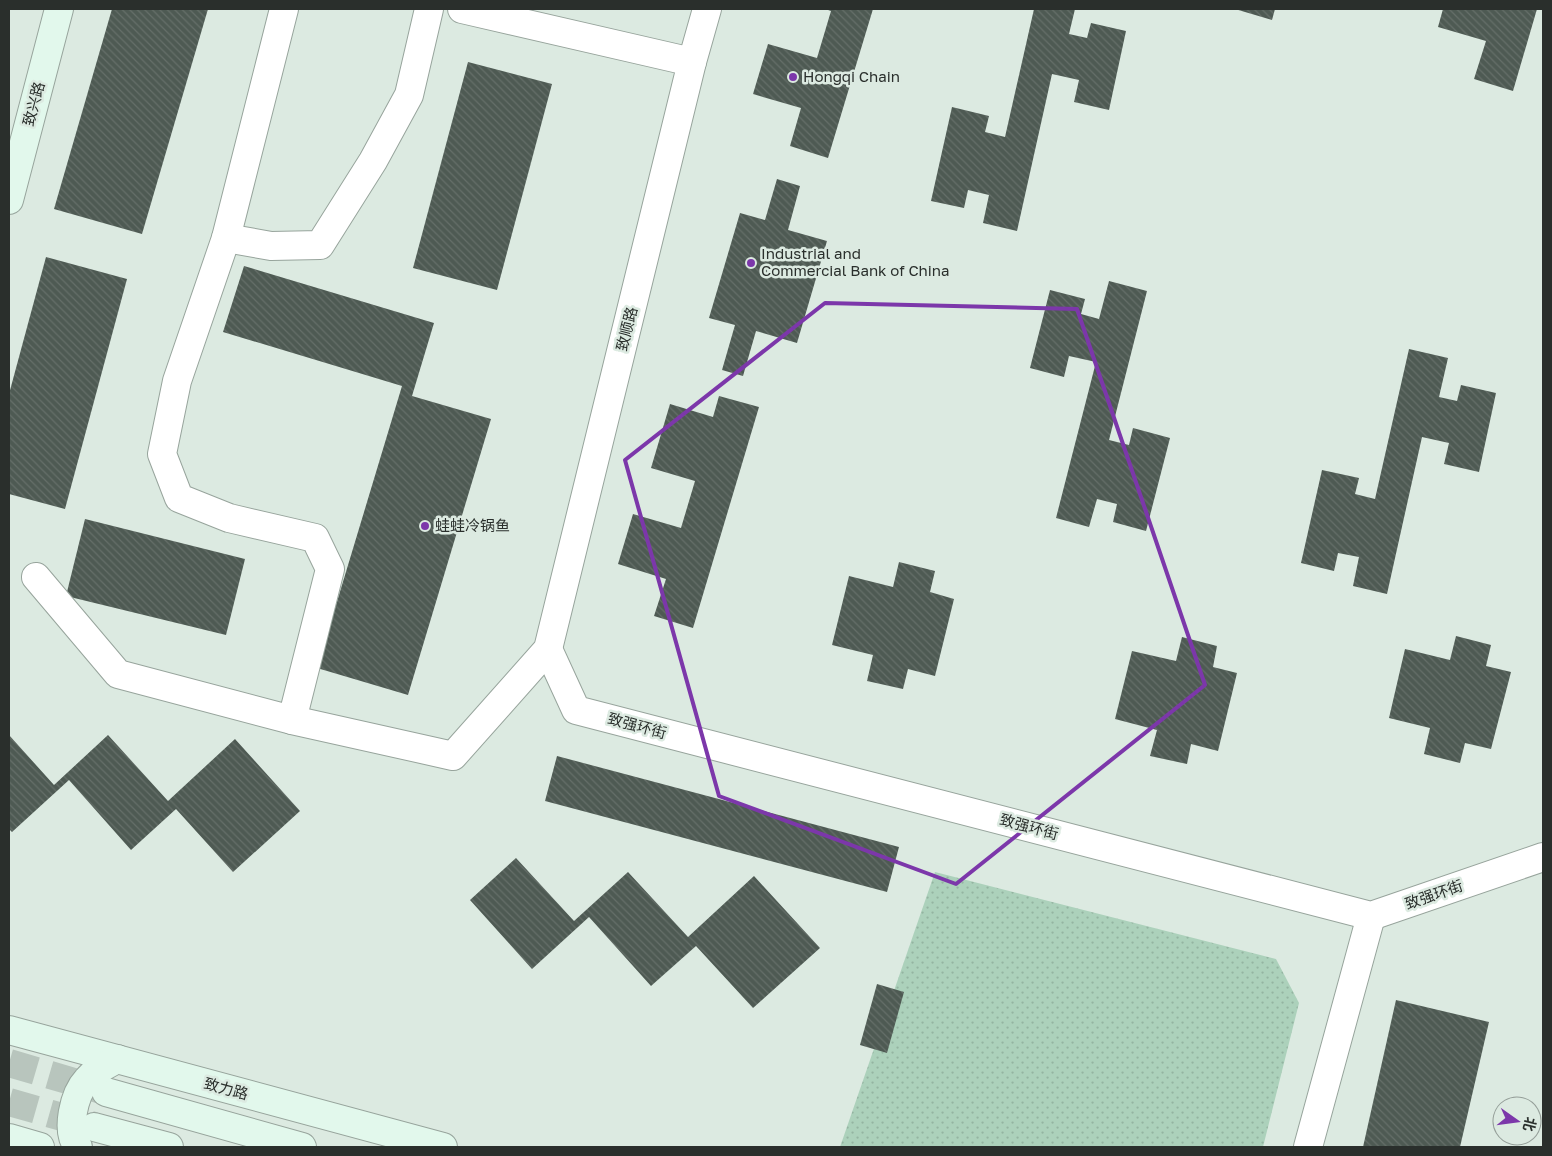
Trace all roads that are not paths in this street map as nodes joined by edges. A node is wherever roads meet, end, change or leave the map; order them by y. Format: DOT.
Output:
graph roads {
  1 [pos="59,9"];
  2 [pos="284,9"];
  3 [pos="429,9"];
  4 [pos="462,9"];
  5 [pos="707,9"];
  6 [pos="692,62"];
  7 [pos="9,200"];
  8 [pos="226,238"];
  9 [pos="36,577"];
  10 [pos="548,649"];
  11 [pos="292,720"];
  12 [pos="1543,857"];
  13 [pos="1371,916"];
  14 [pos="9,1030"];
  15 [pos="117,1060"];
  16 [pos="106,1092"];
  17 [pos="86,1137"];
  18 [pos="9,1138"];
  19 [pos="40,1147"];
  20 [pos="169,1147"];
  21 [pos="302,1147"];
  22 [pos="443,1147"];
  23 [pos="1308,1147"];
  1 -- 7 [label="street, 致兴路"];
  2 -- 8 [label="street"];
  3 -- 8 [label="street"];
  4 -- 6 [label="street"];
  5 -- 6 [label="street, 致顺路"];
  6 -- 10 [label="street, 致顺路"];
  8 -- 11 [label="street"];
  9 -- 11 [label="street"];
  10 -- 11 [label="street"];
  10 -- 13 [label="street, 致强环街"];
  12 -- 13 [label="street, 致强环街"];
  13 -- 23 [label="street"];
  14 -- 15 [label="street, 致力路"];
  15 -- 17 [label="street"];
  15 -- 22 [label="street, 致力路"];
  16 -- 21 [label="street"];
  17 -- 20 [label="street"];
  18 -- 19 [label="street"];
}
